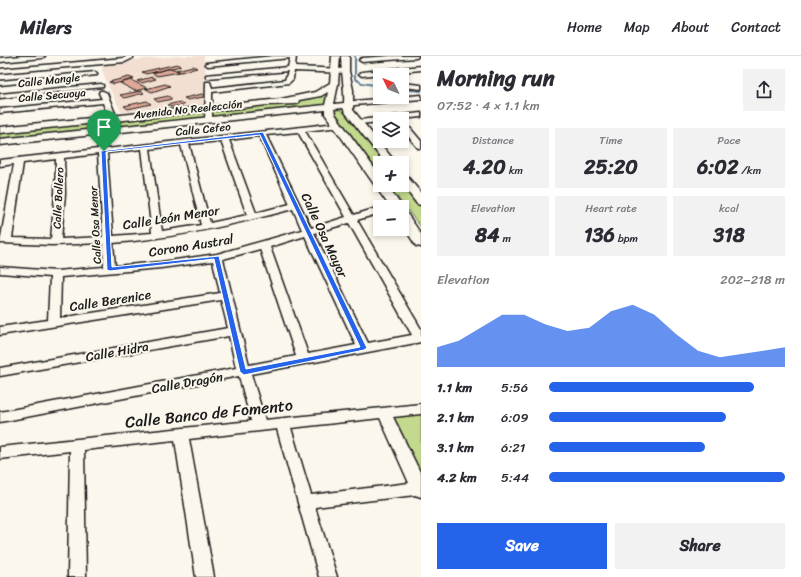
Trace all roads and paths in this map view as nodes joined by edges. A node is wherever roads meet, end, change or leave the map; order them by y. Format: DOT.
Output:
graph roads {
  1 [pos="42,56"];
  2 [pos="208,56"];
  3 [pos="293,56"];
  4 [pos="336,56"];
  5 [pos="345,56"];
  6 [pos="416,56"];
  7 [pos="128,58"];
  8 [pos="365,58"];
  9 [pos="97,59"];
  10 [pos="0,60"];
  11 [pos="208,64"];
  12 [pos="421,68"];
  13 [pos="291,69"];
  14 [pos="409,69"];
  15 [pos="0,71"];
  16 [pos="340,71"];
  17 [pos="373,73"];
  18 [pos="409,73"];
  19 [pos="95,74"];
  20 [pos="362,74"];
  21 [pos="421,74"];
  22 [pos="208,76"];
  23 [pos="0,83"];
  24 [pos="334,84"];
  25 [pos="101,86"];
  26 [pos="409,86"];
  27 [pos="421,87"];
  28 [pos="209,90"];
  29 [pos="0,96"];
  30 [pos="421,97"];
  31 [pos="106,101"];
  32 [pos="279,101"];
  33 [pos="350,103"];
  34 [pos="329,104"];
  35 [pos="209,108"];
  36 [pos="0,111"];
  37 [pos="421,115"];
  38 [pos="409,116"];
  39 [pos="114,118"];
  40 [pos="208,119"];
  41 [pos="373,121"];
  42 [pos="358,122"];
  43 [pos="337,125"];
  44 [pos="117,129"];
  45 [pos="300,129"];
  46 [pos="0,130"];
  47 [pos="101,131"];
  48 [pos="409,132"];
  49 [pos="261,133"];
  50 [pos="224,138"];
  51 [pos="0,142"];
  52 [pos="184,142"];
  53 [pos="146,146"];
  54 [pos="421,146"];
  55 [pos="104,151"];
  56 [pos="60,156"];
  57 [pos="385,156"];
  58 [pos="18,161"];
  59 [pos="0,163"];
  60 [pos="373,174"];
  61 [pos="409,186"];
  62 [pos="421,201"];
  63 [pos="296,205"];
  64 [pos="373,212"];
  65 [pos="252,216"];
  66 [pos="353,219"];
  67 [pos="206,227"];
  68 [pos="409,227"];
  69 [pos="308,232"];
  70 [pos="157,235"];
  71 [pos="3,240"];
  72 [pos="108,240"];
  73 [pos="56,241"];
  74 [pos="421,243"];
  75 [pos="264,246"];
  76 [pos="217,257"];
  77 [pos="110,270"];
  78 [pos="0,272"];
  79 [pos="56,274"];
  80 [pos="225,296"];
  81 [pos="54,323"];
  82 [pos="0,331"];
  83 [pos="234,331"];
  84 [pos="421,338"];
  85 [pos="364,348"];
  86 [pos="304,360"];
  87 [pos="0,372"];
  88 [pos="244,372"];
  89 [pos="421,409"];
  90 [pos="384,412"];
  91 [pos="0,417"];
  92 [pos="282,423"];
  93 [pos="260,425"];
  94 [pos="181,435"];
  95 [pos="78,444"];
  96 [pos="0,453"];
  97 [pos="420,489"];
  98 [pos="305,502"];
  99 [pos="77,577"];
  100 [pos="205,577"];
  101 [pos="328,577"];
  1 -- 10 [label="street"];
  2 -- 11 [label="street"];
  3 -- 11 [label="street"];
  3 -- 13 [label="street"];
  4 -- 16 [label="main road"];
  5 -- 16 [label="main road"];
  6 -- 8 [label="street"];
  7 -- 9 [label="street"];
  9 -- 15 [label="street"];
  9 -- 19 [label="street"];
  11 -- 22 [label="street"];
  12 -- 14 [label="street"];
  13 -- 16 [label="street"];
  13 -- 22 [label="street"];
  13 -- 28 [label="street"];
  16 -- 24 [label="main road"];
  16 -- 33 [label="main road"];
  17 -- 20 [label="street"];
  18 -- 21 [label="street"];
  19 -- 23 [label="street"];
  19 -- 25 [label="street"];
  22 -- 28 [label="street"];
  24 -- 32 [label="main road"];
  24 -- 34 [label="main road"];
  25 -- 29 [label="street, Calle Mangle"];
  25 -- 31 [label="street"];
  26 -- 27 [label="street"];
  28 -- 35 [label="street"];
  30 -- 33 [label="street, Avenida No Reelección"];
  31 -- 36 [label="street, Calle Secuoya"];
  31 -- 39 [label="street"];
  32 -- 34 [label="main road, Avenida No Reelección"];
  32 -- 35 [label="main road, Avenida No Reelección"];
  33 -- 34 [label="main road, Avenida No Reelección"];
  33 -- 42 [label="main road"];
  34 -- 40 [label="main road, Avenida No Reelección"];
  34 -- 43 [label="main road"];
  35 -- 39 [label="main road, Avenida No Reelección"];
  35 -- 40 [label="street"];
  37 -- 38 [label="street"];
  39 -- 44 [label="street"];
  39 -- 46 [label="main road, Avenida No Reelección"];
  40 -- 44 [label="main road, Avenida No Reelección"];
  41 -- 42 [label="street"];
  42 -- 57 [label="main road"];
  43 -- 45 [label="street, Calle Cefeo"];
  43 -- 60 [label="main road"];
  44 -- 47 [label="main road, Avenida No Reelección"];
  45 -- 49 [label="street, Calle Cefeo"];
  45 -- 66 [label="street"];
  47 -- 51 [label="main road, Avenida No Reelección"];
  47 -- 55 [label="street, Calle Osa Menor"];
  48 -- 54 [label="street"];
  49 -- 50 [label="street, Calle Cefeo"];
  49 -- 63 [label="street, Calle Osa Mayor"];
  50 -- 52 [label="street, Calle Cefeo"];
  50 -- 65 [label="street"];
  52 -- 53 [label="street, Calle Cefeo"];
  52 -- 67 [label="street"];
  53 -- 55 [label="street, Calle Cefeo"];
  53 -- 70 [label="street"];
  55 -- 56 [label="street, Calle Cefeo"];
  55 -- 72 [label="street, Calle Osa Menor"];
  56 -- 58 [label="street, Calle Cefeo"];
  56 -- 73 [label="street, Calle Bollero"];
  58 -- 59 [label="street, Calle Cefeo"];
  58 -- 71 [label="street"];
  61 -- 62 [label="main road"];
  63 -- 65 [label="street, Calle León Menor"];
  63 -- 69 [label="street, Calle Osa Mayor"];
  64 -- 66 [label="street, Corono Austral"];
  65 -- 67 [label="street, Calle León Menor"];
  66 -- 69 [label="street, Corono Austral"];
  66 -- 84 [label="street"];
  67 -- 70 [label="street, Calle León Menor"];
  68 -- 74 [label="main road"];
  69 -- 75 [label="street, Corono Austral"];
  69 -- 85 [label="street, Calle Osa Mayor"];
  70 -- 72 [label="street, Calle León Menor"];
  71 -- 73 [label="street, Calle León Menor"];
  72 -- 73 [label="street, Calle León Menor"];
  72 -- 77 [label="street, Calle Osa Menor"];
  75 -- 76 [label="street, Corono Austral"];
  75 -- 86 [label="street"];
  76 -- 77 [label="street, Corono Austral"];
  76 -- 80 [label="street"];
  77 -- 79 [label="street, Corono Austral"];
  78 -- 79 [label="street, Corono Austral"];
  79 -- 81 [label="street"];
  80 -- 81 [label="street, Calle Berenice"];
  80 -- 83 [label="street"];
  81 -- 82 [label="street, Calle Berenice"];
  83 -- 87 [label="street, Calle Hidra"];
  83 -- 88 [label="street"];
  84 -- 85 [label="street, Calle Dragón"];
  85 -- 86 [label="street, Calle Dragón"];
  86 -- 88 [label="street, Calle Dragón"];
  88 -- 91 [label="street, Calle Dragón"];
  88 -- 93 [label="street"];
  89 -- 90 [label="street, Calle Banco de Fomento"];
  90 -- 92 [label="street, Calle Banco de Fomento"];
  90 -- 97 [label="street"];
  92 -- 93 [label="street, Calle Banco de Fomento"];
  92 -- 98 [label="street"];
  93 -- 94 [label="street, Calle Banco de Fomento"];
  94 -- 95 [label="street, Calle Banco de Fomento"];
  94 -- 100 [label="street"];
  95 -- 96 [label="street, Calle Banco de Fomento"];
  95 -- 99 [label="street"];
  97 -- 98 [label="street"];
  98 -- 101 [label="street"];
}
